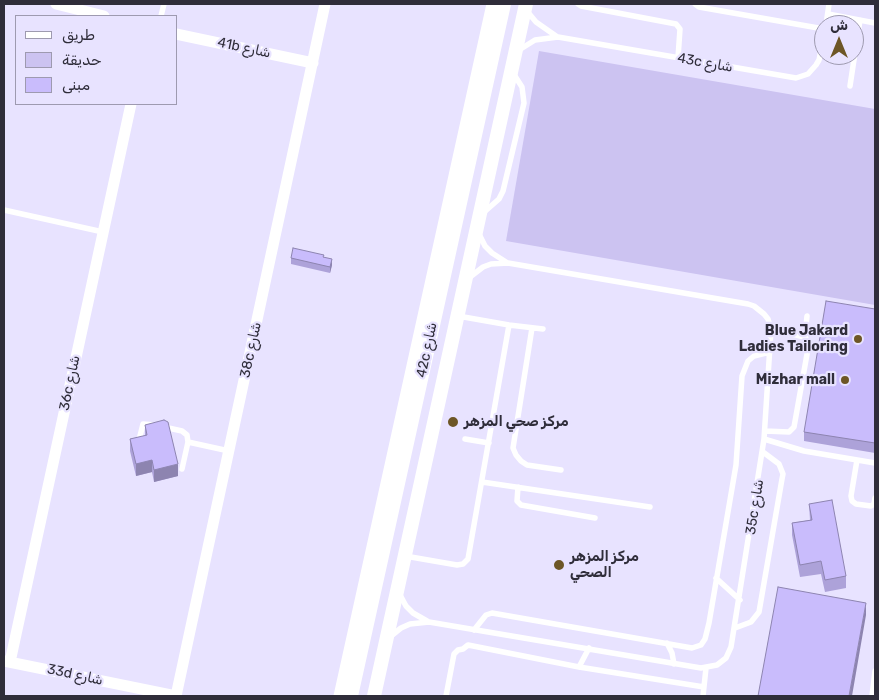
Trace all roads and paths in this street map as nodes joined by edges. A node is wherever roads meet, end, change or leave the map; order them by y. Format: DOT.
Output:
graph roads {
  1 [pos="56,4"];
  2 [pos="325,4"];
  3 [pos="492,4"];
  4 [pos="504,4"];
  5 [pos="578,4"];
  6 [pos="695,4"];
  7 [pos="829,4"];
  8 [pos="525,6"];
  9 [pos="600,6"];
  10 [pos="828,14"];
  11 [pos="100,15"];
  12 [pos="833,15"];
  13 [pos="814,27"];
  14 [pos="178,34"];
  15 [pos="558,37"];
  16 [pos="515,54"];
  17 [pos="678,58"];
  18 [pos="312,63"];
  19 [pos="816,65"];
  20 [pos="853,65"];
  21 [pos="511,69"];
  22 [pos="850,86"];
  23 [pos="131,105"];
  24 [pos="4,210"];
  25 [pos="478,222"];
  26 [pos="103,232"];
  27 [pos="508,263"];
  28 [pos="465,285"];
  29 [pos="458,316"];
  30 [pos="807,316"];
  31 [pos="509,325"];
  32 [pos="532,328"];
  33 [pos="544,329"];
  34 [pos="771,330"];
  35 [pos="805,337"];
  36 [pos="770,352"];
  37 [pos="765,431"];
  38 [pos="465,439"];
  39 [pos="764,439"];
  40 [pos="188,442"];
  41 [pos="489,443"];
  42 [pos="138,444"];
  43 [pos="229,451"];
  44 [pos="763,452"];
  45 [pos="857,460"];
  46 [pos="875,463"];
  47 [pos="182,469"];
  48 [pos="561,470"];
  49 [pos="482,482"];
  50 [pos="518,487"];
  51 [pos="875,498"];
  52 [pos="650,507"];
  53 [pos="596,518"];
  54 [pos="405,556"];
  55 [pos="716,578"];
  56 [pos="398,589"];
  57 [pos="740,600"];
  58 [pos="429,622"];
  59 [pos="735,628"];
  60 [pos="474,630"];
  61 [pos="386,641"];
  62 [pos="667,643"];
  63 [pos="589,648"];
  64 [pos="7,661"];
  65 [pos="674,664"];
  66 [pos="579,667"];
  67 [pos="706,668"];
  68 [pos="875,671"];
  69 [pos="704,687"];
  70 [pos="176,696"];
  71 [pos="339,696"];
  72 [pos="351,696"];
  73 [pos="374,696"];
  74 [pos="446,696"];
  75 [pos="703,696"];
  76 [pos="872,696"];
  1 -- 11 [label="street"];
  2 -- 18 [label="street, 38c شارع"];
  3 -- 71 [label="street"];
  4 -- 72 [label="street, 42c شارع"];
  5 -- 9 [label="lane"];
  6 -- 13 [label="lane"];
  7 -- 10 [label="lane"];
  8 -- 15 [label="lane, 43c شارع"];
  8 -- 16 [label="street, 42c شارع"];
  9 -- 17 [label="lane"];
  10 -- 12 [label="lane"];
  14 -- 18 [label="street, 41b شارع"];
  15 -- 16 [label="lane, 43c شارع"];
  15 -- 17 [label="lane, 43c شارع"];
  16 -- 21 [label="street, 42c شارع"];
  17 -- 19 [label="lane, 43c شارع"];
  18 -- 43 [label="street, 38c شارع"];
  20 -- 22 [label="lane"];
  21 -- 25 [label="street, 42c شارع"];
  21 -- 25 [label="lane"];
  23 -- 26 [label="street, 36c شارع"];
  24 -- 26 [label="lane"];
  25 -- 27 [label="lane"];
  25 -- 28 [label="street, 42c شارع"];
  26 -- 64 [label="street, 36c شارع"];
  27 -- 28 [label="lane"];
  27 -- 34 [label="lane"];
  28 -- 29 [label="street, 42c شارع"];
  29 -- 31 [label="lane"];
  29 -- 54 [label="street, 42c شارع"];
  30 -- 35 [label="lane"];
  31 -- 32 [label="lane"];
  31 -- 41 [label="lane"];
  32 -- 33 [label="lane"];
  32 -- 48 [label="lane"];
  34 -- 35 [label="lane"];
  34 -- 36 [label="lane, 35c شارع"];
  35 -- 37 [label="lane"];
  36 -- 37 [label="lane, 35c شارع"];
  36 -- 55 [label="lane"];
  37 -- 39 [label="lane, 35c شارع"];
  38 -- 41 [label="lane"];
  39 -- 44 [label="lane, 35c شارع"];
  39 -- 45 [label="lane"];
  40 -- 42 [label="lane"];
  40 -- 43 [label="lane"];
  40 -- 47 [label="lane"];
  41 -- 49 [label="lane"];
  43 -- 70 [label="street, 38c شارع"];
  44 -- 57 [label="lane, 35c شارع"];
  44 -- 59 [label="lane"];
  45 -- 46 [label="lane"];
  45 -- 51 [label="lane"];
  49 -- 50 [label="lane"];
  49 -- 54 [label="lane"];
  50 -- 52 [label="lane"];
  50 -- 53 [label="lane"];
  54 -- 56 [label="street, 42c شارع"];
  55 -- 57 [label="lane"];
  55 -- 62 [label="lane"];
  56 -- 58 [label="lane"];
  56 -- 61 [label="street, 42c شارع"];
  57 -- 59 [label="lane, 35c شارع"];
  58 -- 60 [label="lane"];
  58 -- 61 [label="lane"];
  59 -- 67 [label="lane, 35c شارع"];
  60 -- 62 [label="lane"];
  60 -- 63 [label="lane"];
  61 -- 73 [label="street, 42c شارع"];
  62 -- 65 [label="lane"];
  63 -- 65 [label="lane"];
  63 -- 66 [label="lane"];
  64 -- 70 [label="street, 33d شارع"];
  65 -- 67 [label="lane"];
  66 -- 69 [label="lane"];
  66 -- 74 [label="lane"];
  67 -- 69 [label="lane"];
  68 -- 76 [label="lane"];
  69 -- 75 [label="lane"];
}
